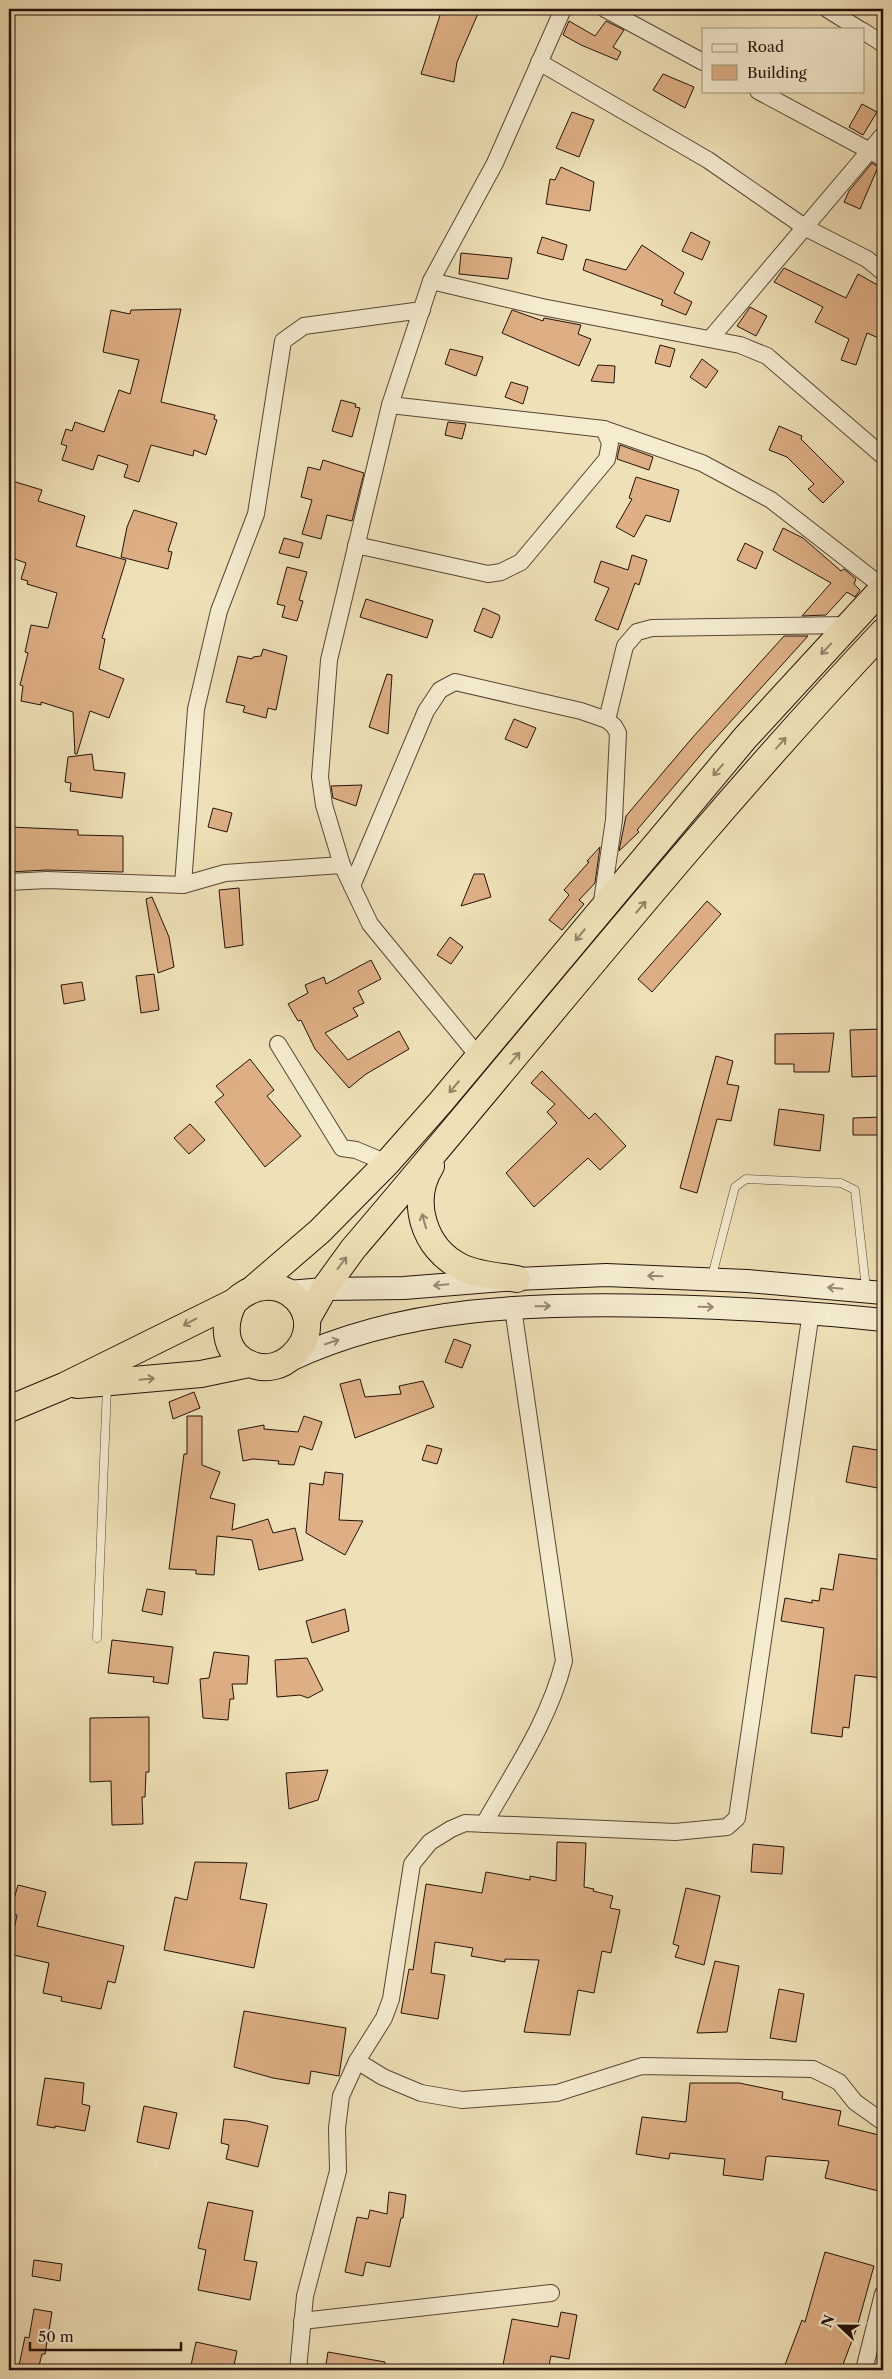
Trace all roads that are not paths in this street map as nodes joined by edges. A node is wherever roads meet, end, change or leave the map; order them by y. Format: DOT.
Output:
graph roads {
  1 [pos="563,9"];
  2 [pos="605,9"];
  3 [pos="827,9"];
  4 [pos="857,28"];
  5 [pos="864,33"];
  6 [pos="883,44"];
  7 [pos="702,61"];
  8 [pos="539,62"];
  9 [pos="760,92"];
  10 [pos="883,135"];
  11 [pos="877,155"];
  12 [pos="806,228"];
  13 [pos="883,272"];
  14 [pos="432,281"];
  15 [pos="422,310"];
  16 [pos="710,339"];
  17 [pos="390,405"];
  18 [pos="604,429"];
  19 [pos="883,456"];
  20 [pos="356,545"];
  21 [pos="883,587"];
  22 [pos="848,625"];
  23 [pos="883,632"];
  24 [pos="606,720"];
  25 [pos="342,865"];
  26 [pos="9,882"];
  27 [pos="184,886"];
  28 [pos="352,886"];
  29 [pos="600,910"];
  30 [pos="278,1044"];
  31 [pos="479,1057"];
  32 [pos="455,1129"];
  33 [pos="387,1163"];
  34 [pos="711,1278"];
  35 [pos="517,1279"];
  36 [pos="324,1289"];
  37 [pos="288,1292"];
  38 [pos="874,1292"];
  39 [pos="244,1294"];
  40 [pos="513,1308"];
  41 [pos="811,1312"];
  42 [pos="307,1319"];
  43 [pos="883,1320"];
  44 [pos="287,1361"];
  45 [pos="250,1364"];
  46 [pos="107,1382"];
  47 [pos="64,1386"];
  48 [pos="9,1409"];
  49 [pos="97,1638"];
  50 [pos="484,1824"];
  51 [pos="357,2061"];
  52 [pos="883,2122"];
  53 [pos="551,2293"];
  54 [pos="883,2294"];
  55 [pos="302,2321"];
  56 [pos="298,2370"];
  57 [pos="864,2370"];
  1 -- 8 [label="street"];
  2 -- 7 [label="street"];
  3 -- 4 [label="street"];
  5 -- 6 [label="street"];
  8 -- 12 [label="street"];
  8 -- 14 [label="street"];
  9 -- 11 [label="street"];
  10 -- 11 [label="street"];
  11 -- 12 [label="street"];
  12 -- 13 [label="street"];
  12 -- 16 [label="street"];
  14 -- 15 [label="street"];
  14 -- 16 [label="street"];
  15 -- 17 [label="street"];
  15 -- 27 [label="street"];
  16 -- 19 [label="street"];
  17 -- 18 [label="street"];
  17 -- 20 [label="street"];
  18 -- 20 [label="street"];
  18 -- 21 [label="street"];
  20 -- 25 [label="street"];
  21 -- 22 [label="highway"];
  22 -- 24 [label="street"];
  22 -- 29 [label="highway, one-way"];
  32 -- 23 [label="highway, one-way"];
  24 -- 28 [label="street"];
  24 -- 29 [label="street"];
  25 -- 27 [label="street"];
  25 -- 28 [label="street"];
  26 -- 27 [label="street"];
  28 -- 31 [label="street"];
  29 -- 31 [label="highway, one-way"];
  30 -- 33 [label="street"];
  31 -- 33 [label="highway, one-way"];
  35 -- 32 [label="highway, one-way"];
  36 -- 32 [label="highway, one-way"];
  33 -- 39 [label="highway"];
  34 -- 35 [label="main road, one-way"];
  38 -- 34 [label="main road, one-way"];
  34 -- 38 [label="lane"];
  35 -- 36 [label="main road, one-way"];
  36 -- 37 [label="main road"];
  36 -- 42 [label="highway"];
  37 -- 39 [label="highway"];
  37 -- 42 [label="highway"];
  39 -- 45 [label="highway"];
  39 -- 47 [label="highway, one-way"];
  40 -- 41 [label="main road, one-way"];
  44 -- 40 [label="main road, one-way"];
  40 -- 50 [label="street"];
  41 -- 43 [label="main road"];
  41 -- 50 [label="street"];
  42 -- 44 [label="highway"];
  44 -- 45 [label="highway"];
  46 -- 45 [label="highway, one-way"];
  46 -- 47 [label="highway"];
  46 -- 49 [label="lane"];
  47 -- 48 [label="highway"];
  50 -- 51 [label="street"];
  51 -- 52 [label="street"];
  51 -- 55 [label="street"];
  53 -- 55 [label="street"];
  54 -- 57 [label="street"];
  55 -- 56 [label="street"];
}
